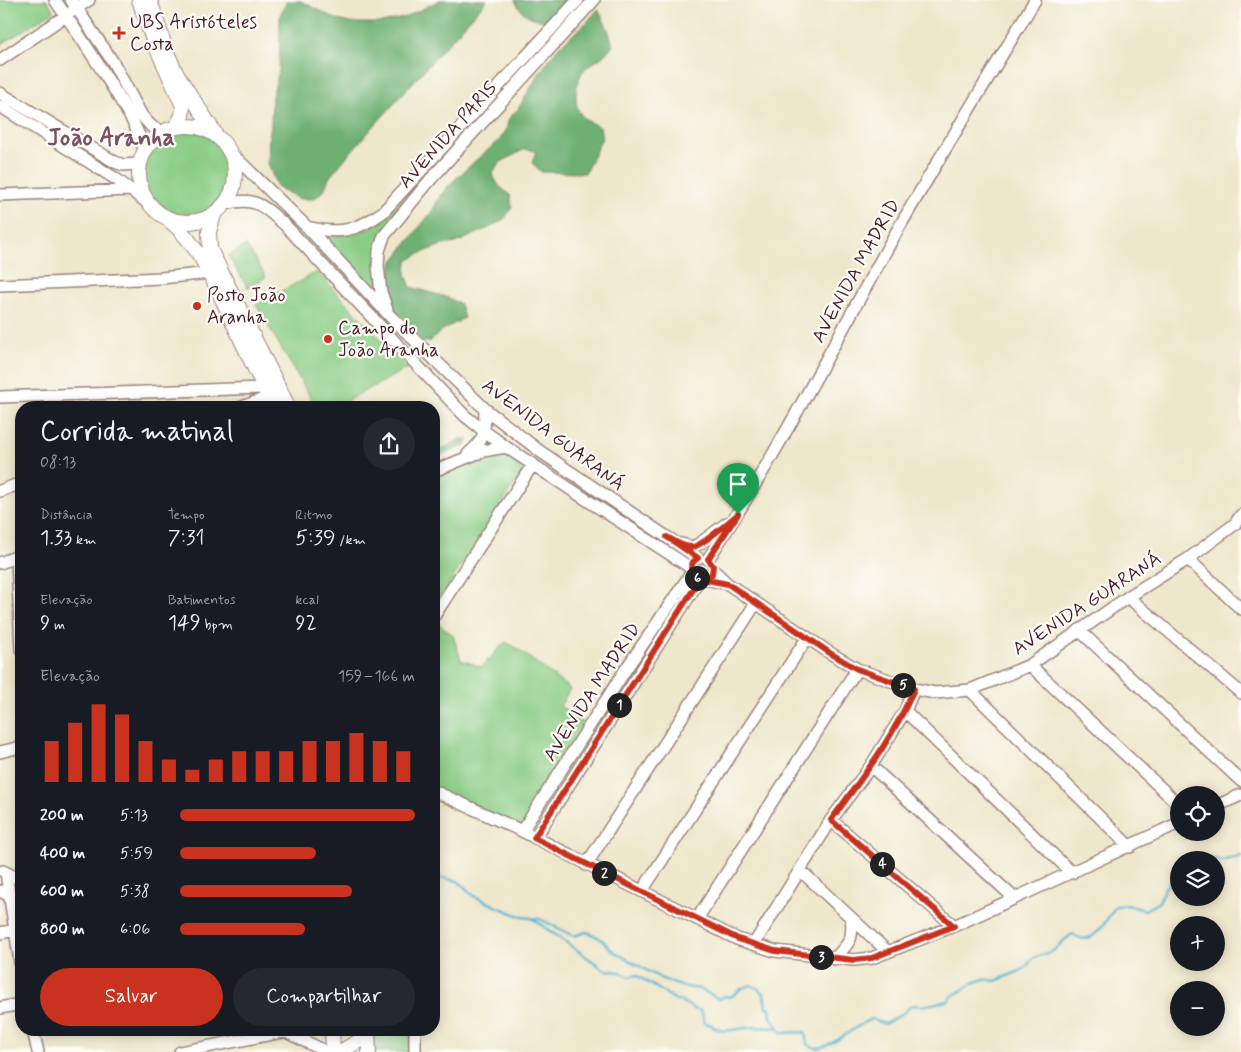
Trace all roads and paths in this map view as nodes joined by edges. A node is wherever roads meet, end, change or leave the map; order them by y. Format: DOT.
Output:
graph roads {
  1 [pos="55,0"];
  2 [pos="89,0"];
  3 [pos="139,0"];
  4 [pos="150,0"];
  5 [pos="578,0"];
  6 [pos="594,0"];
  7 [pos="1035,0"];
  8 [pos="74,4"];
  9 [pos="66,16"];
  10 [pos="0,60"];
  11 [pos="0,93"];
  12 [pos="0,106"];
  13 [pos="176,126"];
  14 [pos="162,132"];
  15 [pos="215,134"];
  16 [pos="232,154"];
  17 [pos="142,157"];
  18 [pos="132,190"];
  19 [pos="0,195"];
  20 [pos="149,204"];
  21 [pos="226,204"];
  22 [pos="214,215"];
  23 [pos="166,218"];
  24 [pos="307,227"];
  25 [pos="210,273"];
  26 [pos="0,284"];
  27 [pos="388,314"];
  28 [pos="230,390"];
  29 [pos="0,397"];
  30 [pos="270,398"];
  31 [pos="234,401"];
  32 [pos="286,401"];
  33 [pos="485,409"];
  34 [pos="484,432"];
  35 [pos="506,447"];
  36 [pos="461,460"];
  37 [pos="533,464"];
  38 [pos="440,469"];
  39 [pos="15,485"];
  40 [pos="0,491"];
  41 [pos="738,514"];
  42 [pos="1239,523"];
  43 [pos="667,537"];
  44 [pos="15,557"];
  45 [pos="703,558"];
  46 [pos="1188,559"];
  47 [pos="0,563"];
  48 [pos="713,570"];
  49 [pos="697,575"];
  50 [pos="728,584"];
  51 [pos="1128,597"];
  52 [pos="756,603"];
  53 [pos="440,607"];
  54 [pos="1241,609"];
  55 [pos="1079,630"];
  56 [pos="807,638"];
  57 [pos="1030,665"];
  58 [pos="857,669"];
  59 [pos="914,689"];
  60 [pos="970,690"];
  61 [pos="1241,693"];
  62 [pos="905,711"];
  63 [pos="15,748"];
  64 [pos="0,752"];
  65 [pos="871,766"];
  66 [pos="1241,781"];
  67 [pos="440,794"];
  68 [pos="1241,795"];
  69 [pos="1170,797"];
  70 [pos="1225,802"];
  71 [pos="831,820"];
  72 [pos="1170,827"];
  73 [pos="522,831"];
  74 [pos="534,838"];
  75 [pos="1130,847"];
  76 [pos="586,864"];
  77 [pos="3,871"];
  78 [pos="800,871"];
  79 [pos="1072,874"];
  80 [pos="15,877"];
  81 [pos="642,891"];
  82 [pos="11,897"];
  83 [pos="1014,898"];
  84 [pos="15,916"];
  85 [pos="851,918"];
  86 [pos="697,919"];
  87 [pos="954,926"];
  88 [pos="15,930"];
  89 [pos="0,933"];
  90 [pos="754,944"];
  91 [pos="888,952"];
  92 [pos="834,958"];
  93 [pos="15,1005"];
  94 [pos="0,1008"];
  95 [pos="34,1036"];
  96 [pos="258,1036"];
  97 [pos="298,1036"];
  98 [pos="332,1036"];
  99 [pos="362,1036"];
  100 [pos="368,1036"];
  101 [pos="416,1036"];
  102 [pos="417,1036"];
  103 [pos="38,1052"];
  104 [pos="180,1052"];
  105 [pos="327,1052"];
  106 [pos="333,1052"];
  107 [pos="340,1052"];
  108 [pos="369,1052"];
  109 [pos="414,1052"];
  110 [pos="422,1052"];
  1 -- 9 [label="street"];
  2 -- 8 [label="street"];
  3 -- 13 [label="main road"];
  4 -- 15 [label="main road"];
  5 -- 24 [label="street, AVENIDA PARIS"];
  6 -- 27 [label="street, AVENIDA PARIS"];
  7 -- 41 [label="street, AVENIDA MADRID"];
  8 -- 9 [label="street"];
  8 -- 14 [label="street"];
  9 -- 10 [label="street"];
  9 -- 17 [label="street"];
  11 -- 17 [label="street"];
  12 -- 18 [label="street"];
  13 -- 14 [label="main road"];
  13 -- 15 [label="main road"];
  14 -- 17 [label="main road"];
  15 -- 16 [label="main road"];
  16 -- 21 [label="main road"];
  16 -- 24 [label="street, AVENIDA GUARANÁ"];
  17 -- 20 [label="main road"];
  18 -- 19 [label="street"];
  18 -- 20 [label="street"];
  20 -- 23 [label="main road"];
  21 -- 22 [label="main road"];
  21 -- 34 [label="street, AVENIDA GUARANÁ"];
  22 -- 23 [label="main road"];
  22 -- 32 [label="main road"];
  23 -- 25 [label="main road"];
  24 -- 27 [label="street, AVENIDA GUARANÁ"];
  25 -- 26 [label="street"];
  25 -- 30 [label="main road"];
  27 -- 33 [label="street, AVENIDA GUARANÁ"];
  28 -- 29 [label="street"];
  28 -- 30 [label="street"];
  28 -- 31 [label="street"];
  33 -- 34 [label="street"];
  33 -- 43 [label="street, AVENIDA GUARANÁ"];
  34 -- 35 [label="street, AVENIDA GUARANÁ"];
  34 -- 36 [label="street"];
  35 -- 36 [label="street"];
  35 -- 37 [label="street, AVENIDA GUARANÁ"];
  36 -- 38 [label="street"];
  37 -- 49 [label="street, AVENIDA GUARANÁ"];
  37 -- 53 [label="street"];
  39 -- 40 [label="street"];
  41 -- 43 [label="street"];
  41 -- 45 [label="street, AVENIDA MADRID"];
  42 -- 46 [label="street, AVENIDA GUARANÁ"];
  43 -- 45 [label="street, AVENIDA GUARANÁ"];
  44 -- 47 [label="street"];
  45 -- 48 [label="street"];
  45 -- 49 [label="street, AVENIDA MADRID"];
  46 -- 51 [label="street, AVENIDA GUARANÁ"];
  46 -- 54 [label="street"];
  48 -- 49 [label="street"];
  48 -- 50 [label="street, AVENIDA GUARANÁ"];
  49 -- 50 [label="street, AVENIDA GUARANÁ"];
  49 -- 73 [label="street, AVENIDA MADRID"];
  49 -- 74 [label="street, AVENIDA MADRID"];
  50 -- 52 [label="street, AVENIDA GUARANÁ"];
  51 -- 55 [label="street, AVENIDA GUARANÁ"];
  51 -- 61 [label="street"];
  52 -- 56 [label="street, AVENIDA GUARANÁ"];
  52 -- 76 [label="street"];
  55 -- 57 [label="street, AVENIDA GUARANÁ"];
  55 -- 66 [label="street"];
  56 -- 58 [label="street, AVENIDA GUARANÁ"];
  56 -- 81 [label="street"];
  57 -- 60 [label="street, AVENIDA GUARANÁ"];
  57 -- 69 [label="street"];
  58 -- 59 [label="street, AVENIDA GUARANÁ"];
  58 -- 86 [label="street"];
  59 -- 60 [label="street, AVENIDA GUARANÁ"];
  59 -- 62 [label="street"];
  60 -- 75 [label="street"];
  62 -- 65 [label="street"];
  62 -- 79 [label="street"];
  63 -- 64 [label="street"];
  65 -- 71 [label="street"];
  65 -- 83 [label="street"];
  67 -- 73 [label="street"];
  68 -- 70 [label="street"];
  71 -- 78 [label="street"];
  71 -- 87 [label="street"];
  72 -- 75 [label="street"];
  73 -- 74 [label="street"];
  74 -- 76 [label="street"];
  75 -- 79 [label="street"];
  76 -- 81 [label="street"];
  77 -- 80 [label="street"];
  77 -- 82 [label="street"];
  78 -- 85 [label="street"];
  78 -- 90 [label="street"];
  79 -- 83 [label="street"];
  81 -- 86 [label="street"];
  82 -- 84 [label="street"];
  83 -- 87 [label="street"];
  85 -- 91 [label="street"];
  85 -- 92 [label="street"];
  86 -- 90 [label="street"];
  87 -- 91 [label="street"];
  88 -- 89 [label="street"];
  90 -- 92 [label="street"];
  91 -- 92 [label="street"];
  93 -- 94 [label="street"];
  95 -- 103 [label="street"];
  96 -- 104 [label="street"];
  97 -- 105 [label="street"];
  98 -- 106 [label="main road"];
  99 -- 107 [label="main road"];
  100 -- 108 [label="main road"];
  101 -- 109 [label="street"];
  102 -- 110 [label="street"];
}
